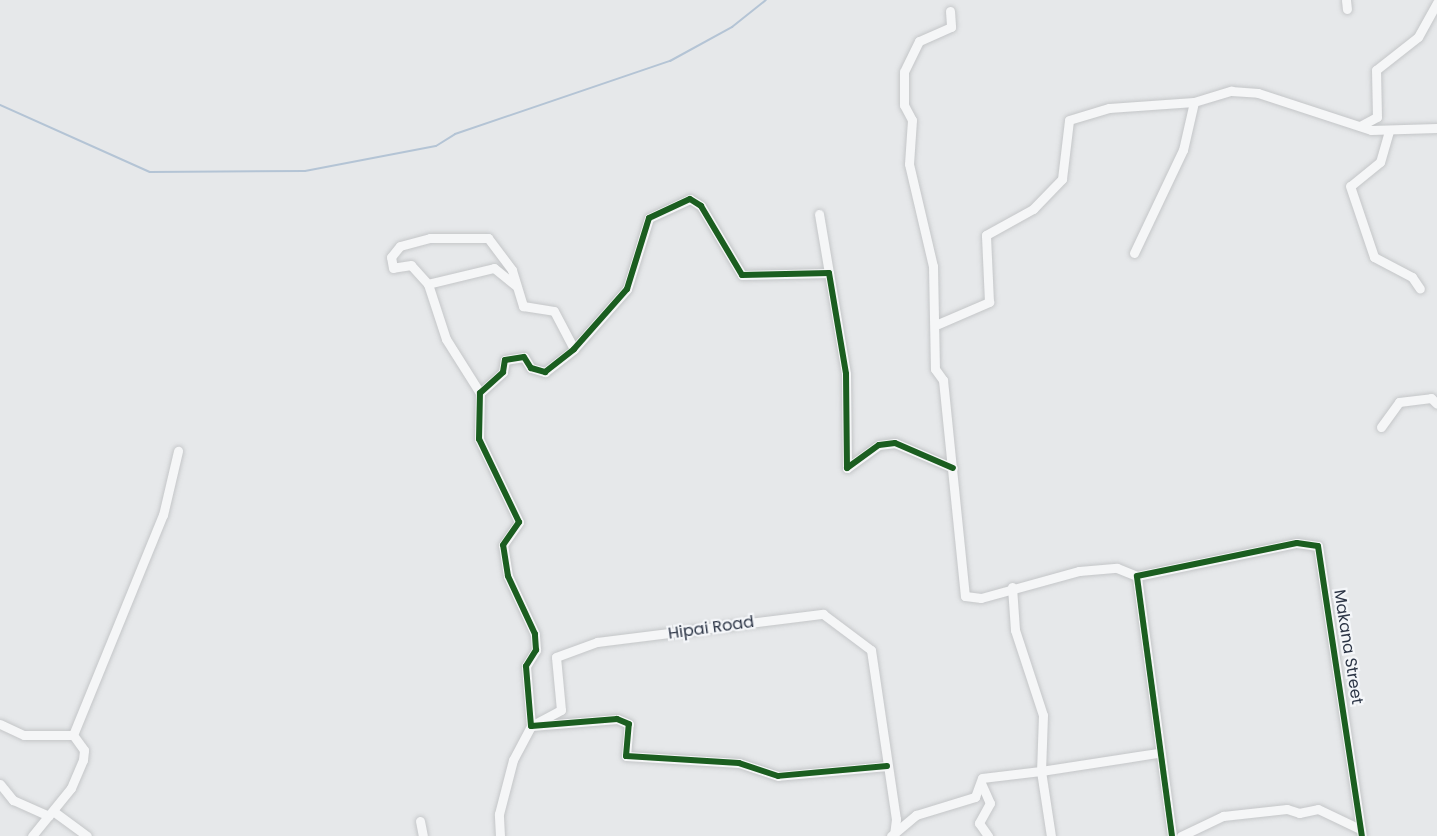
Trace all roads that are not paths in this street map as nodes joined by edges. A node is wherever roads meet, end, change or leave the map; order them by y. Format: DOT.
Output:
graph roads {
  1 [pos="1437,3"];
  2 [pos="950,11"];
  3 [pos="1194,102"];
  4 [pos="1360,126"];
  5 [pos="1437,128"];
  6 [pos="1389,131"];
  7 [pos="819,214"];
  8 [pos="1134,253"];
  9 [pos="829,273"];
  10 [pos="428,284"];
  11 [pos="515,285"];
  12 [pos="1420,289"];
  13 [pos="938,324"];
  14 [pos="574,350"];
  15 [pos="480,393"];
  16 [pos="1437,404"];
  17 [pos="1381,427"];
  18 [pos="178,452"];
  19 [pos="953,468"];
  20 [pos="1137,576"];
  21 [pos="1012,586"];
  22 [pos="531,726"];
  23 [pos="1,729"];
  24 [pos="73,735"];
  25 [pos="1157,753"];
  26 [pos="887,766"];
  27 [pos="1041,771"];
  28 [pos="981,783"];
  29 [pos="0,784"];
  30 [pos="51,813"];
  31 [pos="420,821"];
  32 [pos="1361,832"];
  33 [pos="32,836"];
  34 [pos="87,836"];
  35 [pos="423,836"];
  36 [pos="500,836"];
  37 [pos="892,836"];
  38 [pos="988,836"];
  39 [pos="1052,836"];
  40 [pos="1172,836"];
  41 [pos="1181,836"];
  1 -- 4 [label="street"];
  2 -- 13 [label="street"];
  3 -- 4 [label="street"];
  3 -- 8 [label="street"];
  3 -- 13 [label="street"];
  4 -- 6 [label="street"];
  5 -- 6 [label="street"];
  6 -- 12 [label="street"];
  7 -- 9 [label="street"];
  9 -- 14 [label="street"];
  9 -- 19 [label="street"];
  10 -- 11 [label="street"];
  10 -- 11 [label="street"];
  10 -- 15 [label="street"];
  11 -- 14 [label="street"];
  13 -- 19 [label="street"];
  14 -- 15 [label="street"];
  15 -- 22 [label="street"];
  16 -- 17 [label="street"];
  18 -- 24 [label="street"];
  19 -- 21 [label="street"];
  20 -- 21 [label="street"];
  20 -- 25 [label="street"];
  20 -- 32 [label="street, Makana Street"];
  21 -- 27 [label="street"];
  22 -- 26 [label="street"];
  22 -- 26 [label="street, Hipai Road"];
  22 -- 36 [label="street"];
  23 -- 24 [label="street"];
  24 -- 30 [label="street"];
  25 -- 27 [label="street"];
  25 -- 40 [label="street"];
  26 -- 37 [label="street, Hipai Road"];
  27 -- 28 [label="street"];
  27 -- 39 [label="street"];
  28 -- 37 [label="street"];
  28 -- 38 [label="street"];
  29 -- 30 [label="street"];
  30 -- 33 [label="street"];
  30 -- 34 [label="street"];
  31 -- 35 [label="street"];
  32 -- 41 [label="street"];
}
